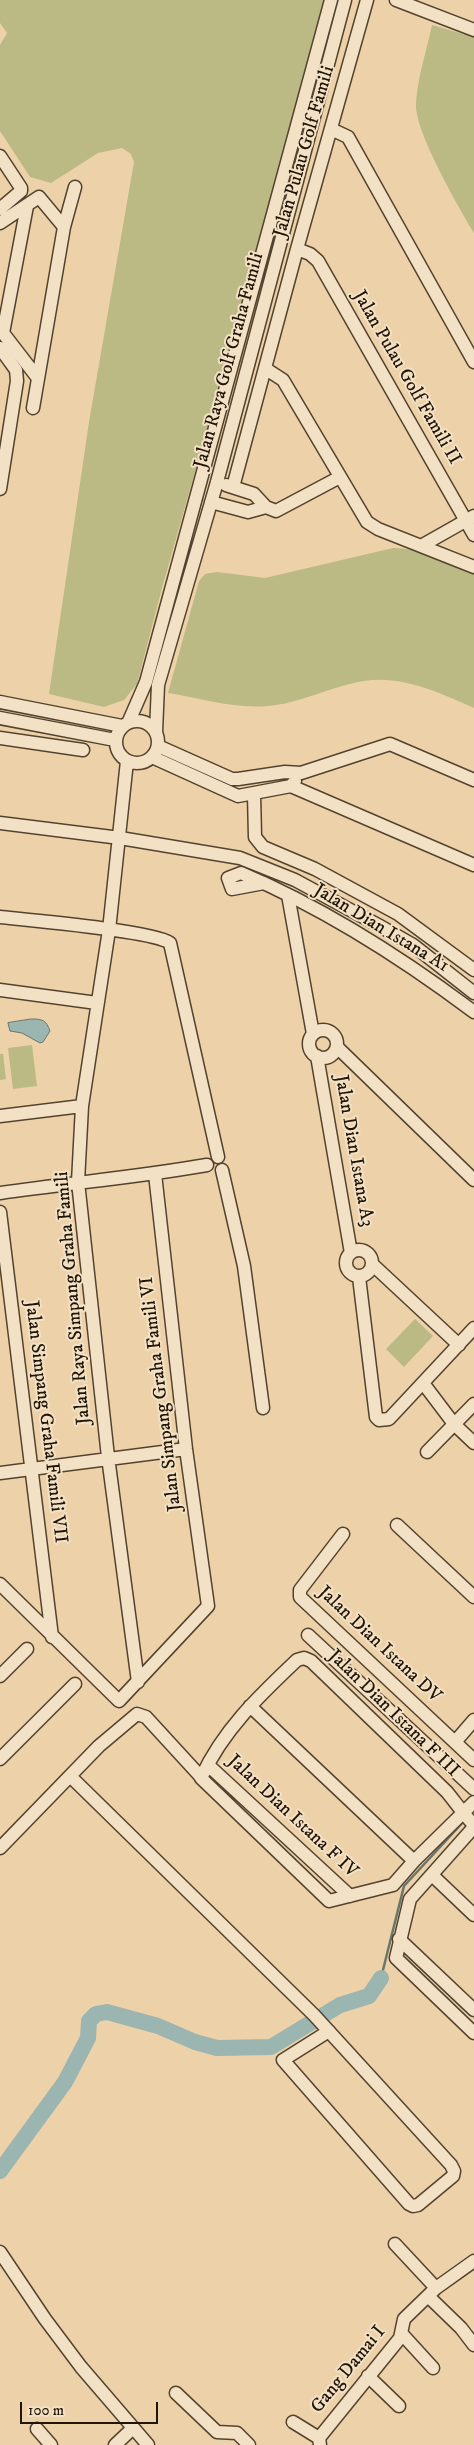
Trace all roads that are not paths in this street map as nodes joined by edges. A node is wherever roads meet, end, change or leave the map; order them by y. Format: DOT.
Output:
graph roads {
  1 [pos="331,0"];
  2 [pos="344,0"];
  3 [pos="367,0"];
  4 [pos="396,0"];
  5 [pos="474,30"];
  6 [pos="316,49"];
  7 [pos="329,53"];
  8 [pos="331,129"];
  9 [pos="0,156"];
  10 [pos="75,187"];
  11 [pos="26,206"];
  12 [pos="0,209"];
  13 [pos="0,223"];
  14 [pos="64,227"];
  15 [pos="297,249"];
  16 [pos="1,331"];
  17 [pos="0,348"];
  18 [pos="474,362"];
  19 [pos="266,369"];
  20 [pos="37,377"];
  21 [pos="34,408"];
  22 [pos="340,477"];
  23 [pos="217,482"];
  24 [pos="233,487"];
  25 [pos="0,489"];
  26 [pos="211,502"];
  27 [pos="266,507"];
  28 [pos="470,518"];
  29 [pos="474,535"];
  30 [pos="421,546"];
  31 [pos="474,567"];
  32 [pos="0,702"];
  33 [pos="0,718"];
  34 [pos="126,724"];
  35 [pos="156,732"];
  36 [pos="0,738"];
  37 [pos="115,740"];
  38 [pos="83,750"];
  39 [pos="155,752"];
  40 [pos="127,761"];
  41 [pos="285,772"];
  42 [pos="302,773"];
  43 [pos="474,780"];
  44 [pos="291,786"];
  45 [pos="254,794"];
  46 [pos="0,822"];
  47 [pos="120,838"];
  48 [pos="474,865"];
  49 [pos="264,883"];
  50 [pos="288,895"];
  51 [pos="0,917"];
  52 [pos="109,930"];
  53 [pos="474,970"];
  54 [pos="0,990"];
  55 [pos="474,993"];
  56 [pos="97,1003"];
  57 [pos="474,1012"];
  58 [pos="313,1034"];
  59 [pos="337,1047"];
  60 [pos="318,1056"];
  61 [pos="82,1106"];
  62 [pos="0,1116"];
  63 [pos="218,1157"];
  64 [pos="207,1165"];
  65 [pos="222,1170"];
  66 [pos="155,1174"];
  67 [pos="474,1180"];
  68 [pos="78,1182"];
  69 [pos="0,1193"];
  70 [pos="0,1212"];
  71 [pos="351,1253"];
  72 [pos="372,1264"];
  73 [pos="359,1276"];
  74 [pos="474,1328"];
  75 [pos="459,1345"];
  76 [pos="423,1383"];
  77 [pos="474,1404"];
  78 [pos="263,1408"];
  79 [pos="454,1424"];
  80 [pos="474,1443"];
  81 [pos="186,1449"];
  82 [pos="427,1452"];
  83 [pos="108,1457"];
  84 [pos="33,1468"];
  85 [pos="0,1473"];
  86 [pos="397,1524"];
  87 [pos="343,1534"];
  88 [pos="0,1584"];
  89 [pos="474,1597"];
  90 [pos="308,1635"];
  91 [pos="52,1637"];
  92 [pos="27,1649"];
  93 [pos="0,1676"];
  94 [pos="138,1682"];
  95 [pos="75,1684"];
  96 [pos="250,1706"];
  97 [pos="474,1720"];
  98 [pos="466,1750"];
  99 [pos="0,1758"];
  100 [pos="445,1762"];
  101 [pos="208,1765"];
  102 [pos="70,1776"];
  103 [pos="202,1779"];
  104 [pos="474,1789"];
  105 [pos="474,1802"];
  106 [pos="469,1820"];
  107 [pos="0,1848"];
  108 [pos="414,1861"];
  109 [pos="432,1875"];
  110 [pos="350,1896"];
  111 [pos="474,1915"];
  112 [pos="399,1939"];
  113 [pos="474,2010"];
  114 [pos="326,2028"];
  115 [pos="474,2033"];
  116 [pos="395,2244"];
  117 [pos="0,2252"];
  118 [pos="474,2261"];
  119 [pos="432,2292"];
  120 [pos="402,2334"];
  121 [pos="474,2345"];
  122 [pos="433,2368"];
  123 [pos="368,2376"];
  124 [pos="176,2393"];
  125 [pos="399,2406"];
  126 [pos="293,2422"];
  127 [pos="133,2428"];
  128 [pos="37,2429"];
  129 [pos="319,2442"];
  130 [pos="51,2445"];
  131 [pos="115,2445"];
  132 [pos="148,2445"];
  133 [pos="248,2445"];
  1 -- 6 [label="street, Jalan Raya Golf Graha Famili"];
  2 -- 7 [label="street, Jalan Raya Golf Graha Famili"];
  3 -- 8 [label="street, Jalan Pulau Golf Famili"];
  4 -- 5 [label="street"];
  6 -- 7 [label="street"];
  6 -- 34 [label="street, Jalan Raya Golf Graha Famili"];
  7 -- 23 [label="street, Jalan Raya Golf Graha Famili"];
  8 -- 15 [label="street, Jalan Pulau Golf Famili"];
  8 -- 18 [label="street"];
  9 -- 12 [label="street"];
  10 -- 14 [label="street"];
  11 -- 13 [label="street"];
  11 -- 14 [label="street"];
  11 -- 16 [label="street"];
  14 -- 20 [label="street"];
  15 -- 19 [label="street, Jalan Pulau Golf Famili"];
  15 -- 28 [label="street, Jalan Pulau Golf Famili II"];
  16 -- 20 [label="street"];
  17 -- 25 [label="street"];
  19 -- 22 [label="street"];
  19 -- 24 [label="street, Jalan Pulau Golf Famili"];
  20 -- 21 [label="street"];
  22 -- 27 [label="street"];
  22 -- 30 [label="street"];
  23 -- 24 [label="street"];
  23 -- 26 [label="street, Jalan Raya Golf Graha Famili"];
  24 -- 27 [label="street"];
  26 -- 27 [label="street"];
  26 -- 35 [label="street, Jalan Raya Golf Graha Famili"];
  28 -- 29 [label="street, Jalan Pulau Golf Famili II"];
  28 -- 30 [label="street"];
  30 -- 31 [label="street"];
  32 -- 34 [label="street"];
  33 -- 37 [label="street"];
  34 -- 35 [label="street"];
  34 -- 37 [label="street"];
  35 -- 39 [label="street"];
  36 -- 38 [label="street"];
  37 -- 40 [label="street"];
  39 -- 40 [label="street"];
  39 -- 41 [label="street"];
  39 -- 45 [label="street"];
  40 -- 47 [label="street, Jalan Raya Simpang Graha Famili"];
  41 -- 42 [label="street"];
  41 -- 44 [label="street"];
  42 -- 43 [label="street"];
  42 -- 44 [label="street"];
  44 -- 45 [label="street"];
  44 -- 48 [label="street"];
  45 -- 53 [label="street"];
  46 -- 47 [label="street"];
  47 -- 52 [label="street, Jalan Raya Simpang Graha Famili"];
  47 -- 55 [label="street"];
  49 -- 50 [label="street, Jalan Dian Istana A1"];
  50 -- 57 [label="street, Jalan Dian Istana A1"];
  50 -- 58 [label="street"];
  51 -- 52 [label="street"];
  52 -- 56 [label="street, Jalan Raya Simpang Graha Famili"];
  52 -- 63 [label="street"];
  54 -- 56 [label="street"];
  56 -- 61 [label="street, Jalan Raya Simpang Graha Famili"];
  58 -- 59 [label="street"];
  58 -- 60 [label="street"];
  59 -- 60 [label="street"];
  59 -- 67 [label="street"];
  60 -- 71 [label="street, Jalan Dian Istana A3"];
  61 -- 62 [label="street"];
  61 -- 68 [label="street, Jalan Raya Simpang Graha Famili"];
  63 -- 64 [label="street"];
  63 -- 65 [label="street"];
  64 -- 65 [label="street"];
  64 -- 66 [label="street"];
  65 -- 78 [label="street"];
  66 -- 68 [label="street"];
  66 -- 81 [label="street, Jalan Simpang Graha Famili VI"];
  68 -- 69 [label="street"];
  68 -- 83 [label="street, Jalan Raya Simpang Graha Famili"];
  70 -- 84 [label="street, Jalan Simpang Graha Famili VII"];
  71 -- 72 [label="street"];
  71 -- 73 [label="street"];
  72 -- 73 [label="street"];
  72 -- 75 [label="street"];
  73 -- 76 [label="street"];
  74 -- 75 [label="street"];
  75 -- 76 [label="street"];
  76 -- 79 [label="street"];
  77 -- 79 [label="street"];
  79 -- 80 [label="street"];
  79 -- 82 [label="street"];
  81 -- 83 [label="street"];
  81 -- 94 [label="street, Jalan Simpang Graha Famili VI"];
  83 -- 84 [label="street"];
  83 -- 94 [label="street, Jalan Raya Simpang Graha Famili"];
  84 -- 85 [label="street"];
  84 -- 91 [label="street, Jalan Simpang Graha Famili VII"];
  86 -- 89 [label="street"];
  87 -- 98 [label="street, Jalan Dian Istana DV"];
  88 -- 91 [label="street"];
  90 -- 100 [label="street"];
  91 -- 94 [label="street"];
  92 -- 93 [label="street"];
  95 -- 99 [label="street"];
  96 -- 101 [label="street, Jalan Dian Istana F III"];
  96 -- 106 [label="street, Jalan Dian Istana F III"];
  96 -- 108 [label="street"];
  97 -- 98 [label="street"];
  98 -- 100 [label="street"];
  100 -- 104 [label="street"];
  101 -- 103 [label="street, Jalan Dian Istana F III"];
  101 -- 110 [label="street, Jalan Dian Istana F IV"];
  102 -- 103 [label="street"];
  102 -- 107 [label="street"];
  102 -- 114 [label="street"];
  103 -- 110 [label="street, Jalan Dian Istana F IV"];
  105 -- 106 [label="street, Jalan Dian Istana F IV"];
  106 -- 108 [label="street, Jalan Dian Istana F IV"];
  106 -- 109 [label="street"];
  108 -- 110 [label="street, Jalan Dian Istana F IV"];
  109 -- 111 [label="street"];
  109 -- 112 [label="street"];
  112 -- 113 [label="street"];
  112 -- 115 [label="street"];
  114 -- 114 [label="street"];
  116 -- 119 [label="street"];
  117 -- 127 [label="street"];
  118 -- 119 [label="street, Gang Damai I"];
  119 -- 120 [label="street, Gang Damai I"];
  119 -- 121 [label="street"];
  120 -- 122 [label="street"];
  120 -- 123 [label="street, Gang Damai I"];
  123 -- 125 [label="street"];
  123 -- 129 [label="street, Gang Damai I"];
  124 -- 133 [label="street"];
  126 -- 129 [label="street"];
  127 -- 131 [label="street"];
  127 -- 132 [label="street"];
  128 -- 130 [label="street"];
}
